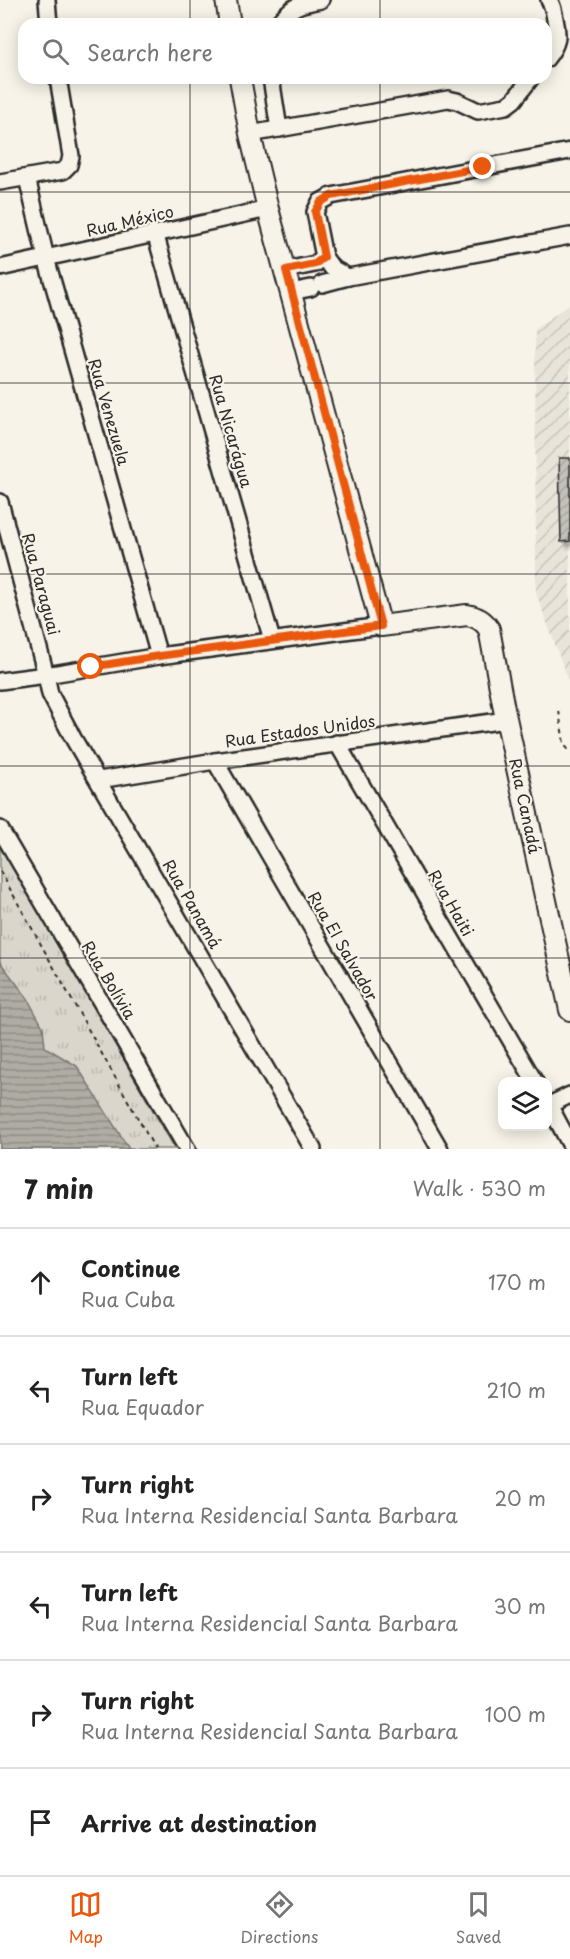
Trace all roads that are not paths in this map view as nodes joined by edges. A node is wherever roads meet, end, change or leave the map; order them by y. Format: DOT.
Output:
graph roads {
  1 [pos="47,0"];
  2 [pos="226,0"];
  3 [pos="321,0"];
  4 [pos="549,0"];
  5 [pos="48,18"];
  6 [pos="230,18"];
  7 [pos="282,18"];
  8 [pos="552,52"];
  9 [pos="59,84"];
  10 [pos="241,84"];
  11 [pos="272,84"];
  12 [pos="526,84"];
  13 [pos="279,129"];
  14 [pos="250,134"];
  15 [pos="570,151"];
  16 [pos="27,178"];
  17 [pos="0,182"];
  18 [pos="268,209"];
  19 [pos="155,233"];
  20 [pos="570,236"];
  21 [pos="324,257"];
  22 [pos="46,258"];
  23 [pos="0,268"];
  24 [pos="286,270"];
  25 [pos="348,277"];
  26 [pos="291,292"];
  27 [pos="0,502"];
  28 [pos="381,626"];
  29 [pos="272,640"];
  30 [pos="159,656"];
  31 [pos="46,675"];
  32 [pos="0,681"];
  33 [pos="506,720"];
  34 [pos="337,743"];
  35 [pos="215,761"];
  36 [pos="99,780"];
  37 [pos="0,829"];
  38 [pos="570,1010"];
  39 [pos="532,1077"];
  40 [pos="570,1095"];
  41 [pos="552,1102"];
  42 [pos="552,1111"];
  43 [pos="570,1144"];
  44 [pos="187,1149"];
  45 [pos="313,1149"];
  46 [pos="440,1149"];
  1 -- 5 [label="street"];
  2 -- 6 [label="main road"];
  3 -- 7 [label="street"];
  4 -- 8 [label="street"];
  9 -- 16 [label="street"];
  10 -- 14 [label="main road"];
  11 -- 13 [label="street"];
  12 -- 13 [label="street"];
  13 -- 14 [label="street"];
  14 -- 18 [label="main road"];
  15 -- 21 [label="street"];
  16 -- 17 [label="street"];
  16 -- 22 [label="street, Rua Venezuela"];
  18 -- 19 [label="street, Rua México"];
  18 -- 24 [label="main road"];
  19 -- 22 [label="street, Rua México"];
  19 -- 29 [label="street, Rua Nicarágua"];
  20 -- 25 [label="street"];
  21 -- 24 [label="street"];
  21 -- 25 [label="street"];
  22 -- 23 [label="street, Rua México"];
  22 -- 30 [label="street, Rua Venezuela"];
  24 -- 26 [label="main road"];
  25 -- 26 [label="street"];
  26 -- 28 [label="main road"];
  27 -- 31 [label="street, Rua Paraguai"];
  28 -- 29 [label="street"];
  28 -- 33 [label="main road, Rua Canadá"];
  29 -- 30 [label="street"];
  30 -- 31 [label="street"];
  31 -- 32 [label="street"];
  31 -- 36 [label="street, Rua Panamá"];
  33 -- 34 [label="street, Rua Estados Unidos"];
  33 -- 38 [label="main road, Rua Canadá"];
  34 -- 35 [label="street, Rua Estados Unidos"];
  34 -- 39 [label="street, Rua Haiti"];
  35 -- 36 [label="street, Rua Estados Unidos"];
  35 -- 46 [label="street, Rua El Salvador"];
  36 -- 45 [label="street, Rua Panamá"];
  37 -- 44 [label="street, Rua Bolívia"];
  40 -- 41 [label="street"];
  42 -- 43 [label="street"];
}
